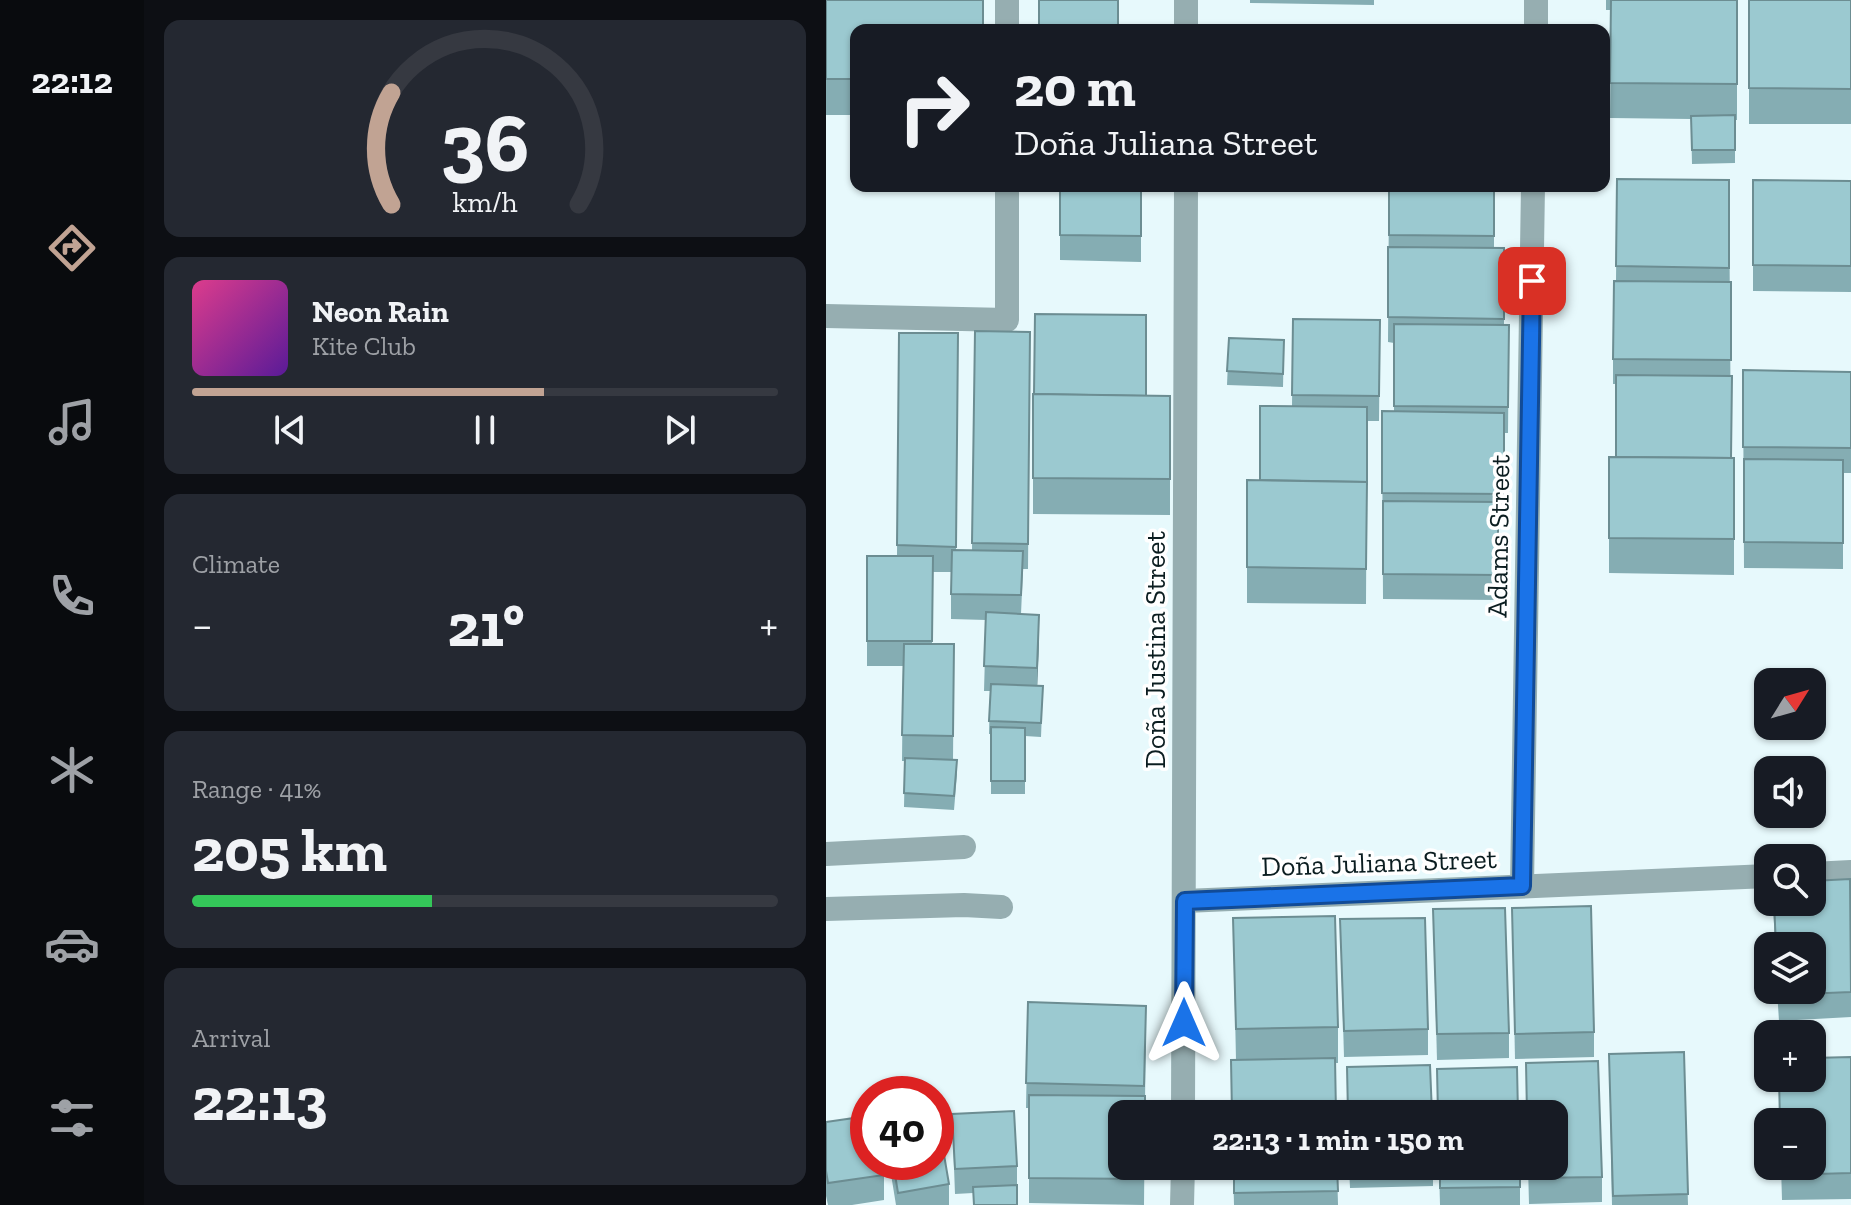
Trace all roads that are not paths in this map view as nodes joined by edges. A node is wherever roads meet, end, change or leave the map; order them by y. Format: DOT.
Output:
graph roads {
  1 [pos="1007,0"];
  2 [pos="1186,0"];
  3 [pos="1536,0"];
  4 [pos="1007,24"];
  5 [pos="1186,24"];
  6 [pos="1536,24"];
  7 [pos="1007,192"];
  8 [pos="1186,192"];
  9 [pos="1533,192"];
  10 [pos="826,316"];
  11 [pos="964,847"];
  12 [pos="826,854"];
  13 [pos="1851,872"];
  14 [pos="1826,873"];
  15 [pos="1754,877"];
  16 [pos="1522,886"];
  17 [pos="1185,901"];
  18 [pos="1001,907"];
  19 [pos="826,909"];
  20 [pos="1183,1100"];
  21 [pos="1183,1180"];
  22 [pos="1182,1205"];
  1 -- 4 [label="street"];
  2 -- 5 [label="street"];
  3 -- 6 [label="street"];
  7 -- 10 [label="street"];
  8 -- 17 [label="street, Doña Justina Street"];
  9 -- 16 [label="street, Adams Street"];
  11 -- 12 [label="street"];
  13 -- 14 [label="street"];
  15 -- 16 [label="street, Doña Juliana Street"];
  16 -- 17 [label="street, Doña Juliana Street"];
  17 -- 20 [label="street, Doña Justina Street"];
  18 -- 19 [label="street"];
  21 -- 22 [label="street"];
}
